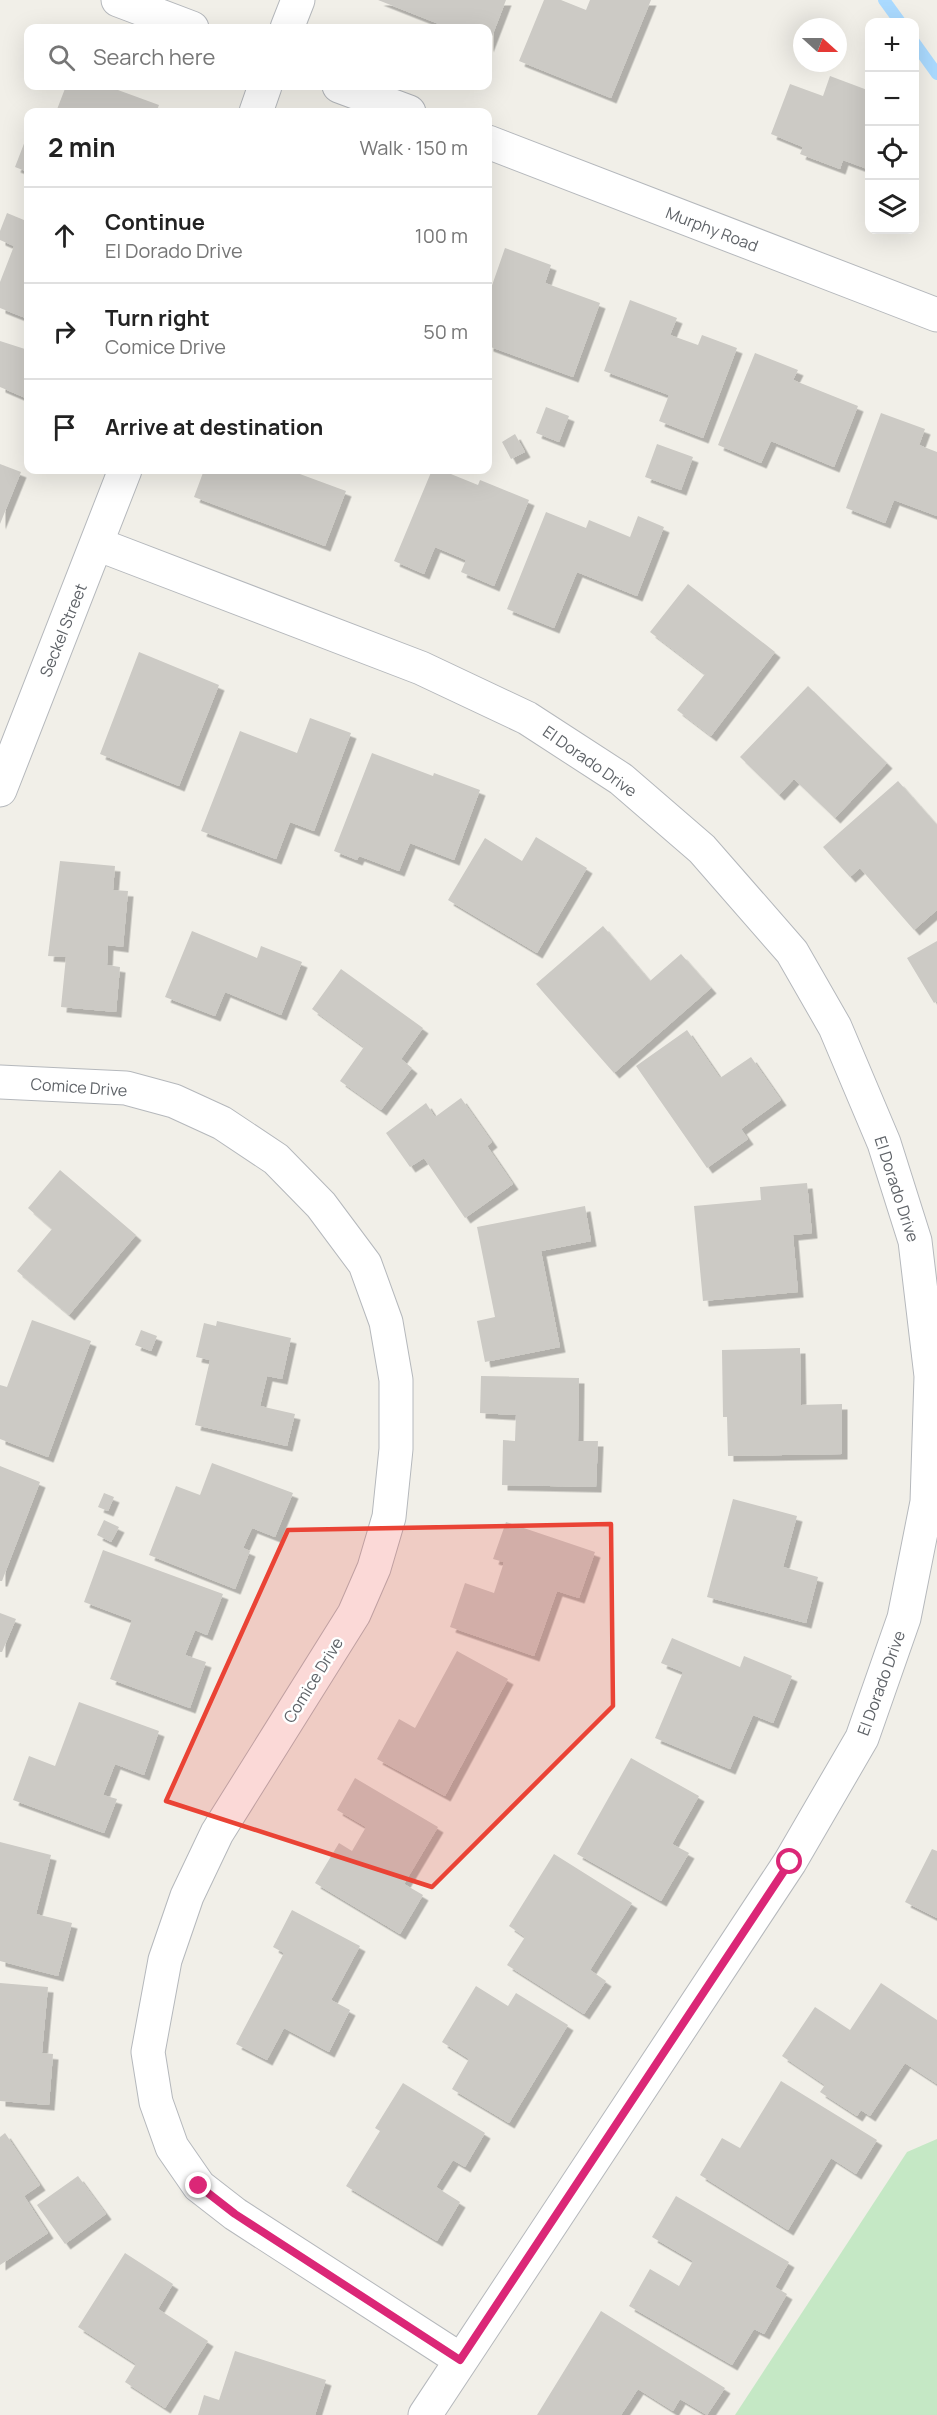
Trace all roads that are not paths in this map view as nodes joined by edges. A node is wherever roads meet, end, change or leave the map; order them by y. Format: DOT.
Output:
graph roads {
  1 [pos="118,0"];
  2 [pos="298,0"];
  3 [pos="181,24"];
  4 [pos="289,24"];
  5 [pos="264,90"];
  6 [pos="350,90"];
  7 [pos="257,108"];
  8 [pos="399,108"];
  9 [pos="492,144"];
  10 [pos="937,315"];
  11 [pos="123,474"];
  12 [pos="97,544"];
  13 [pos="0,790"];
  14 [pos="0,1082"];
  15 [pos="460,2360"];
  16 [pos="425,2415"];
  1 -- 3 [label="street"];
  2 -- 4 [label="street"];
  5 -- 7 [label="street"];
  6 -- 8 [label="street"];
  9 -- 10 [label="street, Murphy Road"];
  11 -- 12 [label="street, Seckel Street"];
  12 -- 13 [label="street, Seckel Street"];
  12 -- 15 [label="street, El Dorado Drive"];
  14 -- 15 [label="street, Comice Drive"];
  15 -- 16 [label="street, El Dorado Drive"];
}
